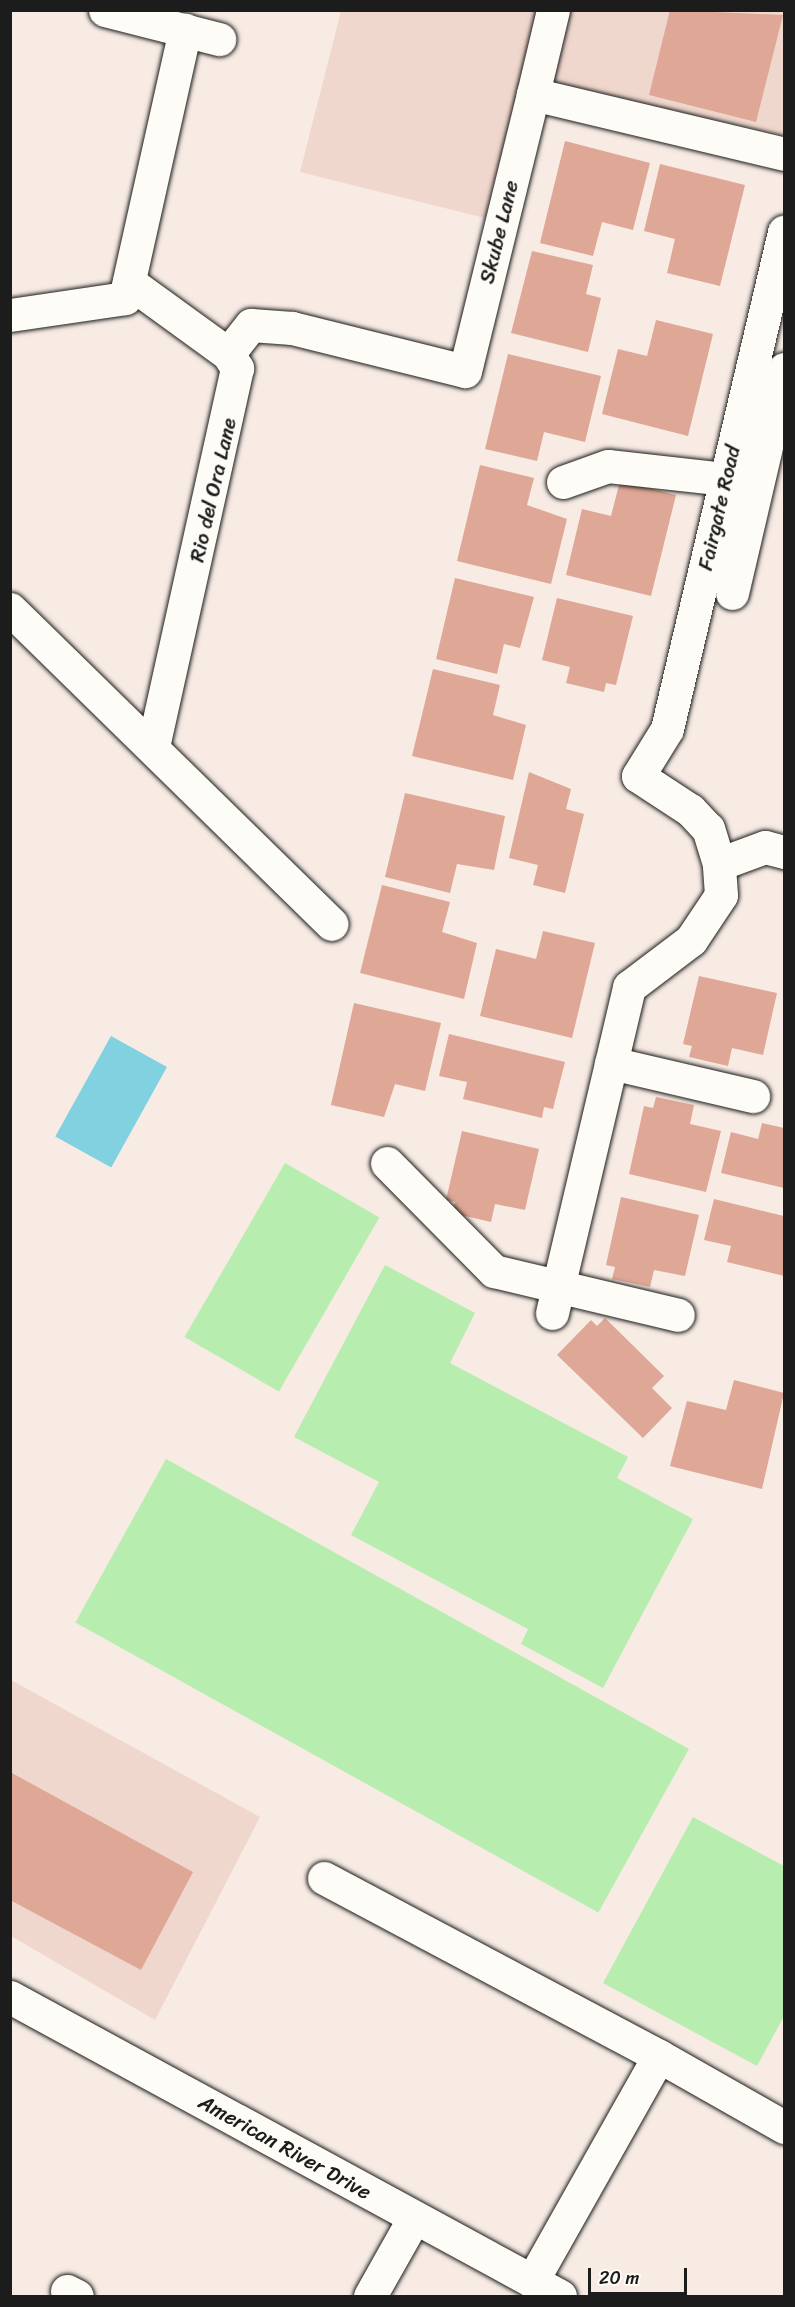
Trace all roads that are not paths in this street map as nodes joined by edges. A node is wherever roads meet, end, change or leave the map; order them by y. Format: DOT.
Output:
graph roads {
  1 [pos="105,10"];
  2 [pos="553,10"];
  3 [pos="185,30"];
  4 [pos="219,39"];
  5 [pos="533,94"];
  6 [pos="784,154"];
  7 [pos="784,232"];
  8 [pos="129,282"];
  9 [pos="10,315"];
  10 [pos="228,354"];
  11 [pos="784,369"];
  12 [pos="726,479"];
  13 [pos="563,482"];
  14 [pos="732,592"];
  15 [pos="10,609"];
  16 [pos="153,748"];
  17 [pos="784,852"];
  18 [pos="719,864"];
  19 [pos="332,924"];
  20 [pos="611,1063"];
  21 [pos="753,1095"];
  22 [pos="387,1163"];
  23 [pos="555,1300"];
  24 [pos="678,1315"];
  25 [pos="324,1878"];
  26 [pos="10,1997"];
  27 [pos="659,2056"];
  28 [pos="784,2127"];
  29 [pos="414,2218"];
  30 [pos="532,2281"];
  31 [pos="370,2296"];
  32 [pos="560,2296"];
  1 -- 3 [label="street"];
  2 -- 5 [label="street"];
  3 -- 4 [label="street"];
  3 -- 8 [label="street"];
  5 -- 6 [label="street"];
  5 -- 10 [label="street, Skube Lane"];
  7 -- 12 [label="street, Fairgate Road"];
  8 -- 9 [label="street"];
  8 -- 10 [label="street"];
  10 -- 16 [label="street, Rio del Ora Lane"];
  11 -- 14 [label="street"];
  12 -- 13 [label="street"];
  12 -- 18 [label="street, Fairgate Road"];
  15 -- 16 [label="street"];
  16 -- 19 [label="street"];
  17 -- 18 [label="street"];
  18 -- 20 [label="street"];
  20 -- 21 [label="street"];
  20 -- 23 [label="street"];
  22 -- 23 [label="street"];
  23 -- 24 [label="street"];
  25 -- 27 [label="street"];
  26 -- 29 [label="street, American River Drive"];
  27 -- 28 [label="street"];
  27 -- 30 [label="street"];
  29 -- 30 [label="street, American River Drive"];
  29 -- 31 [label="street"];
  30 -- 32 [label="street, American River Drive"];
}
